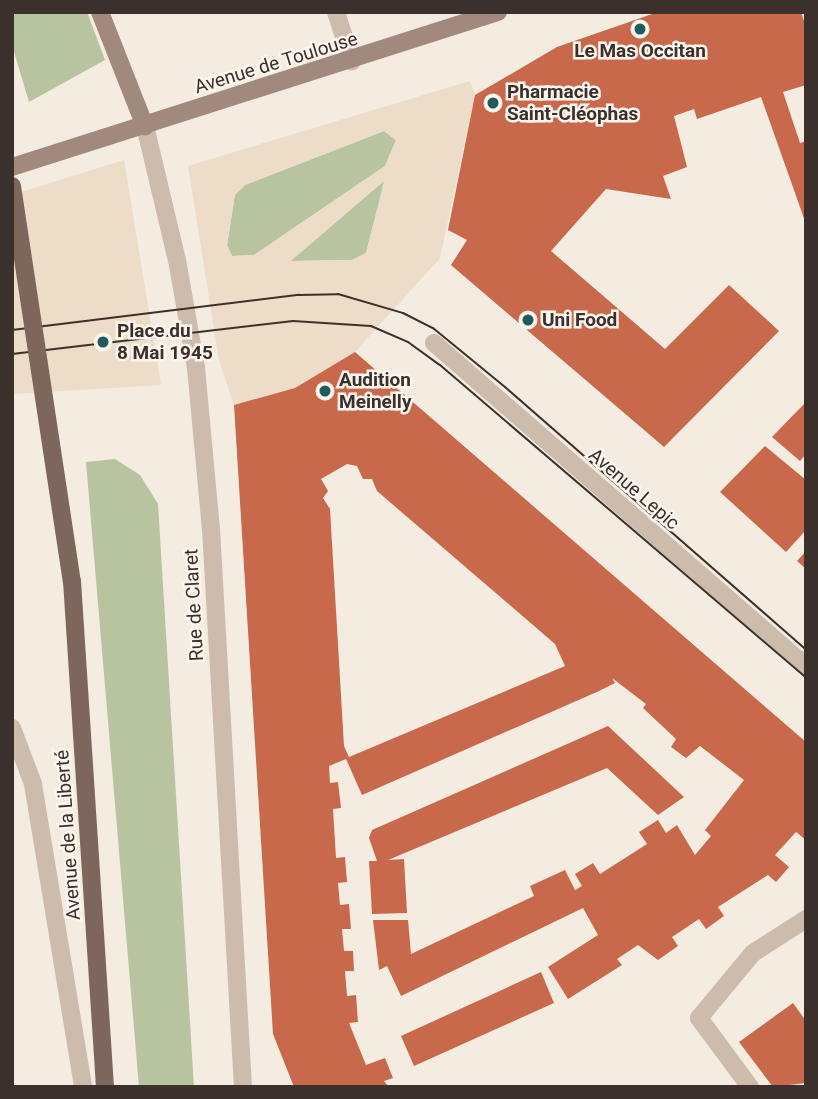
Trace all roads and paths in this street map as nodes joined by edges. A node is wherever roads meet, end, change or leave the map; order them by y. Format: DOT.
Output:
graph roads {
  1 [pos="100,12"];
  2 [pos="336,12"];
  3 [pos="498,12"];
  4 [pos="352,62"];
  5 [pos="145,126"];
  6 [pos="12,167"];
  7 [pos="12,186"];
  8 [pos="434,343"];
  9 [pos="806,666"];
  10 [pos="12,728"];
  11 [pos="806,919"];
  12 [pos="83,1087"];
  13 [pos="105,1087"];
  14 [pos="243,1087"];
  15 [pos="750,1087"];
  1 -- 5 [label="main road"];
  2 -- 4 [label="street"];
  3 -- 4 [label="main road, Avenue de Toulouse"];
  4 -- 5 [label="main road, Avenue de Toulouse"];
  5 -- 6 [label="main road, Avenue de Toulouse"];
  5 -- 14 [label="street, Rue de Claret"];
  7 -- 13 [label="main road, Avenue de la Liberté, bridge"];
  8 -- 9 [label="street, Avenue Lepic"];
  10 -- 12 [label="street"];
  11 -- 15 [label="street"];
}
